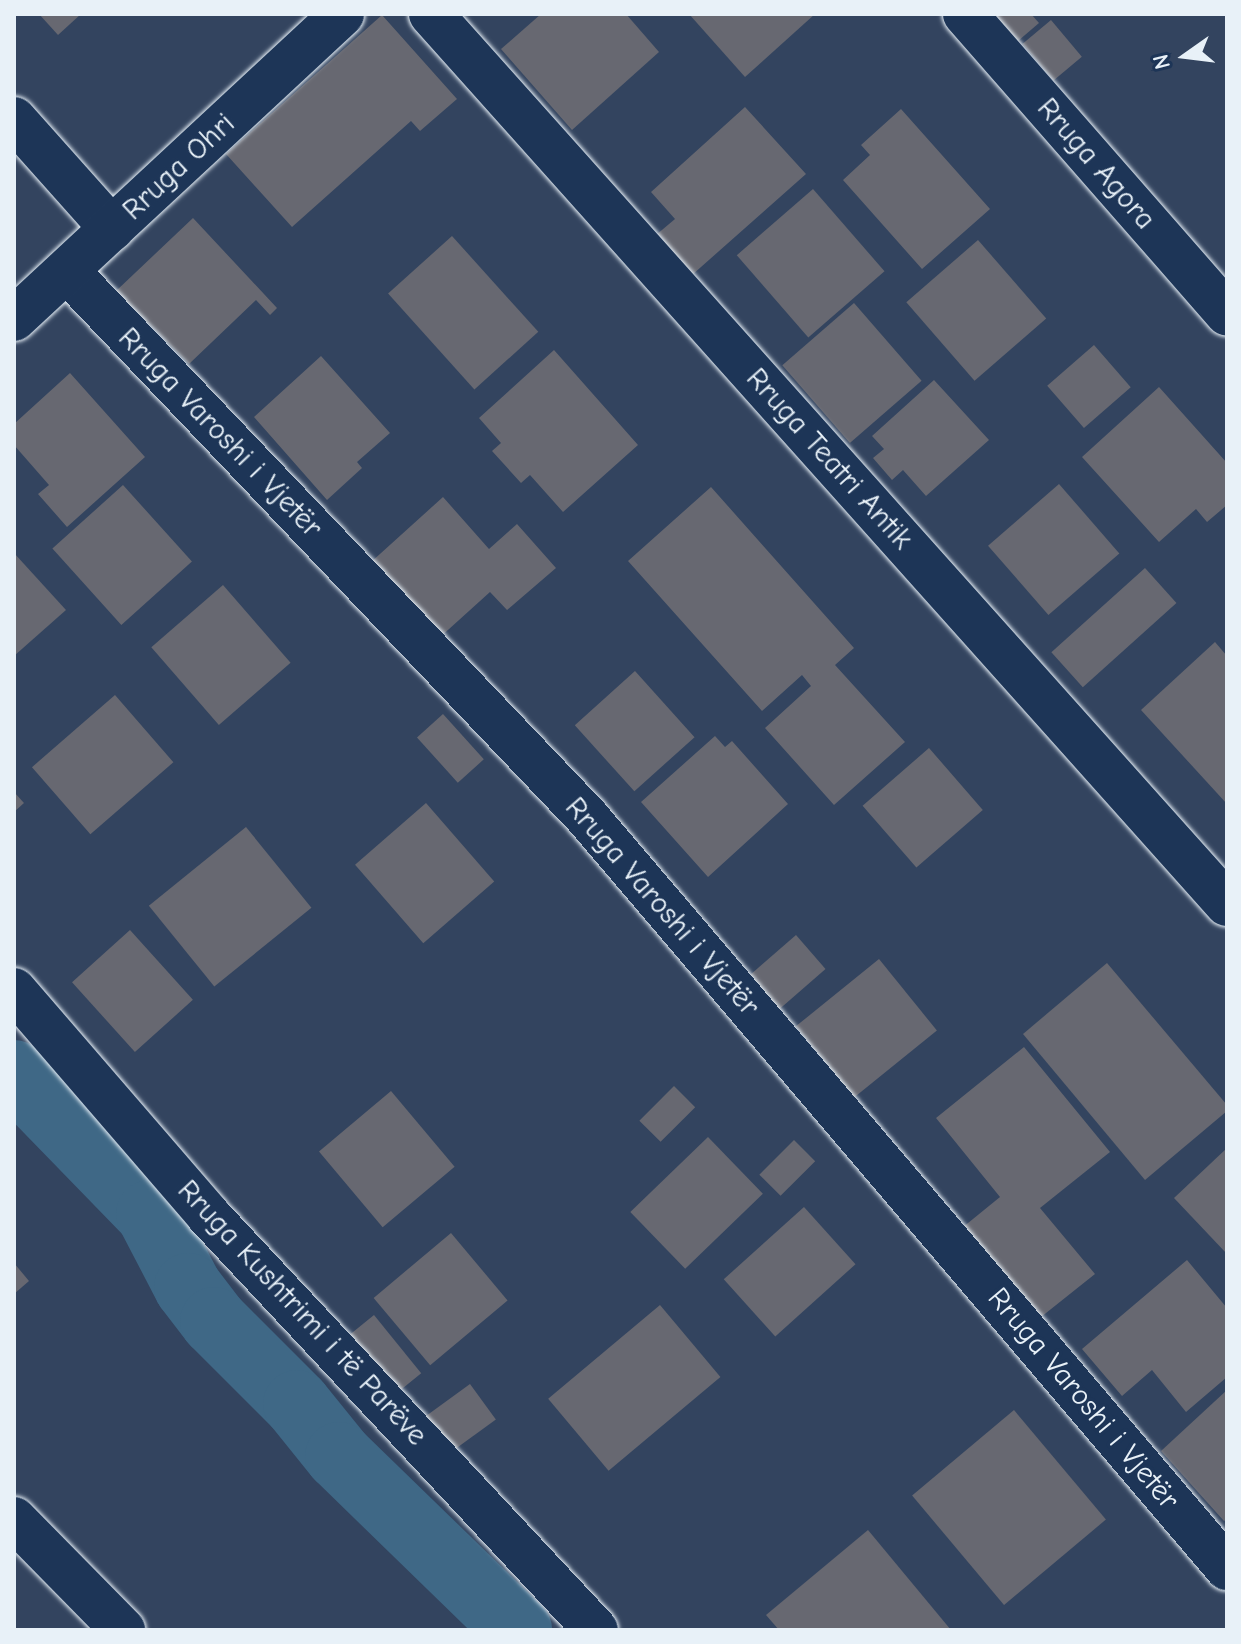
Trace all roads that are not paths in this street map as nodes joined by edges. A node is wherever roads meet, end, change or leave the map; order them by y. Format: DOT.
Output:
graph roads {
  1 [pos="342,14"];
  2 [pos="431,14"];
  3 [pos="965,14"];
  4 [pos="14,119"];
  5 [pos="112,229"];
  6 [pos="68,272"];
  7 [pos="1227,313"];
  8 [pos="14,319"];
  9 [pos="1227,904"];
  10 [pos="14,990"];
  11 [pos="14,1519"];
  12 [pos="1227,1568"];
  13 [pos="123,1630"];
  14 [pos="596,1630"];
  1 -- 5 [label="street, Rruga Ohri"];
  2 -- 9 [label="street, Rruga Teatri Antik"];
  3 -- 7 [label="street, Rruga Agora"];
  4 -- 5 [label="street"];
  5 -- 6 [label="street, Rruga Ohri"];
  6 -- 8 [label="street, Rruga Ohri"];
  6 -- 12 [label="street, Rruga Varoshi i Vjetër"];
  10 -- 14 [label="street, Rruga Kushtrimi i të Parëve"];
  11 -- 13 [label="street"];
}
